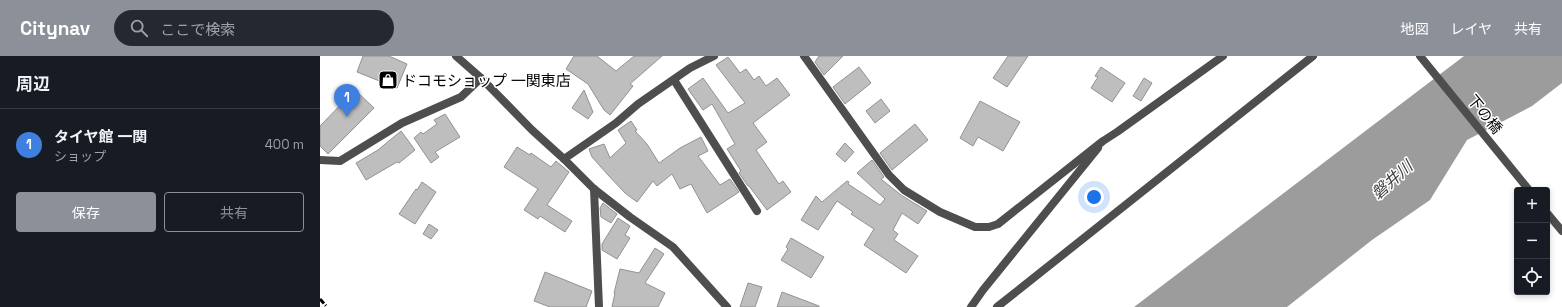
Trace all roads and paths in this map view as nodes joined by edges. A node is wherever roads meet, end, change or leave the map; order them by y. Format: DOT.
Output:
graph roads {
  1 [pos="456,56"];
  2 [pos="714,56"];
  3 [pos="804,56"];
  4 [pos="1223,56"];
  5 [pos="1313,56"];
  6 [pos="1420,56"];
  7 [pos="481,78"];
  8 [pos="674,80"];
  9 [pos="1103,141"];
  10 [pos="564,159"];
  11 [pos="320,160"];
  12 [pos="1527,187"];
  13 [pos="594,190"];
  14 [pos="757,211"];
  15 [pos="1550,217"];
  16 [pos="1562,231"];
  17 [pos="599,307"];
  18 [pos="727,307"];
  19 [pos="971,307"];
  20 [pos="997,307"];
  1 -- 7 [label="street"];
  2 -- 8 [label="street"];
  3 -- 9 [label="street"];
  4 -- 9 [label="street"];
  5 -- 20 [label="street"];
  6 -- 12 [label="street, 下の橋"];
  7 -- 10 [label="street"];
  7 -- 11 [label="street"];
  8 -- 10 [label="street"];
  8 -- 14 [label="street"];
  9 -- 19 [label="street"];
  10 -- 13 [label="street"];
  13 -- 17 [label="street"];
  13 -- 18 [label="street"];
  15 -- 16 [label="street"];
}
